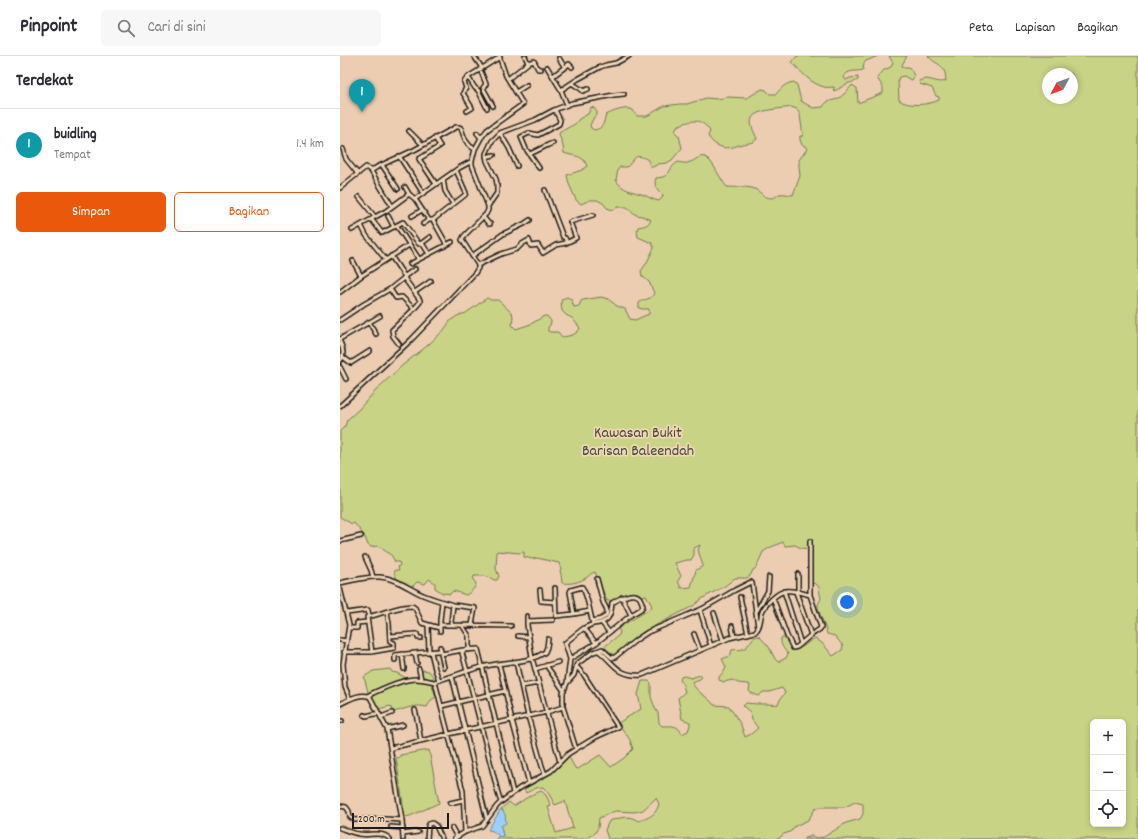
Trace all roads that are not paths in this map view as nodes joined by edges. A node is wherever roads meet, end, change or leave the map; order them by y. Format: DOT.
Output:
graph roads {
  1 [pos="474,56"];
  2 [pos="525,56"];
  3 [pos="560,56"];
  4 [pos="629,56"];
  5 [pos="499,57"];
  6 [pos="528,63"];
  7 [pos="547,67"];
  8 [pos="572,67"];
  9 [pos="564,68"];
  10 [pos="481,69"];
  11 [pos="542,69"];
  12 [pos="553,76"];
  13 [pos="468,77"];
  14 [pos="508,79"];
  15 [pos="572,83"];
  16 [pos="527,85"];
  17 [pos="588,89"];
  18 [pos="561,90"];
  19 [pos="516,92"];
  20 [pos="624,94"];
  21 [pos="567,105"];
  22 [pos="493,106"];
  23 [pos="487,108"];
  24 [pos="555,110"];
  25 [pos="467,111"];
  26 [pos="409,132"];
  27 [pos="477,133"];
  28 [pos="500,133"];
  29 [pos="435,138"];
  30 [pos="480,138"];
  31 [pos="553,143"];
  32 [pos="423,145"];
  33 [pos="343,149"];
  34 [pos="475,149"];
  35 [pos="530,154"];
  36 [pos="494,155"];
  37 [pos="399,156"];
  38 [pos="486,157"];
  39 [pos="472,161"];
  40 [pos="382,165"];
  41 [pos="517,166"];
  42 [pos="539,168"];
  43 [pos="456,170"];
  44 [pos="371,171"];
  45 [pos="358,174"];
  46 [pos="443,179"];
  47 [pos="340,182"];
  48 [pos="436,184"];
  49 [pos="341,187"];
  50 [pos="405,187"];
  51 [pos="398,189"];
  52 [pos="545,190"];
  53 [pos="409,194"];
  54 [pos="423,194"];
  55 [pos="359,197"];
  56 [pos="415,199"];
  57 [pos="453,204"];
  58 [pos="392,206"];
  59 [pos="488,206"];
  60 [pos="422,210"];
  61 [pos="593,215"];
  62 [pos="375,216"];
  63 [pos="388,216"];
  64 [pos="412,216"];
  65 [pos="483,217"];
  66 [pos="372,220"];
  67 [pos="431,220"];
  68 [pos="530,220"];
  69 [pos="424,224"];
  70 [pos="490,224"];
  71 [pos="361,225"];
  72 [pos="395,226"];
  73 [pos="352,230"];
  74 [pos="430,237"];
  75 [pos="452,242"];
  76 [pos="567,242"];
  77 [pos="422,243"];
  78 [pos="409,244"];
  79 [pos="448,245"];
  80 [pos="429,254"];
  81 [pos="391,256"];
  82 [pos="472,256"];
  83 [pos="419,259"];
  84 [pos="386,260"];
  85 [pos="353,261"];
  86 [pos="410,264"];
  87 [pos="478,265"];
  88 [pos="415,269"];
  89 [pos="361,276"];
  90 [pos="404,277"];
  91 [pos="431,281"];
  92 [pos="390,289"];
  93 [pos="340,292"];
  94 [pos="415,292"];
  95 [pos="414,309"];
  96 [pos="380,316"];
  97 [pos="340,320"];
  98 [pos="370,322"];
  99 [pos="376,334"];
  100 [pos="340,340"];
  101 [pos="399,344"];
  102 [pos="370,351"];
  103 [pos="343,357"];
  104 [pos="340,361"];
  105 [pos="340,367"];
  106 [pos="346,379"];
  107 [pos="340,406"];
  108 [pos="361,536"];
  109 [pos="340,541"];
  110 [pos="810,541"];
  111 [pos="365,557"];
  112 [pos="798,574"];
  113 [pos="373,577"];
  114 [pos="769,577"];
  115 [pos="597,579"];
  116 [pos="340,583"];
  117 [pos="340,588"];
  118 [pos="555,588"];
  119 [pos="540,590"];
  120 [pos="784,591"];
  121 [pos="797,592"];
  122 [pos="810,595"];
  123 [pos="622,597"];
  124 [pos="740,597"];
  125 [pos="773,598"];
  126 [pos="442,602"];
  127 [pos="555,602"];
  128 [pos="453,605"];
  129 [pos="700,610"];
  130 [pos="590,611"];
  131 [pos="387,612"];
  132 [pos="714,613"];
  133 [pos="756,613"];
  134 [pos="347,614"];
  135 [pos="574,614"];
  136 [pos="631,615"];
  137 [pos="369,616"];
  138 [pos="527,616"];
  139 [pos="553,620"];
  140 [pos="527,621"];
  141 [pos="367,622"];
  142 [pos="592,623"];
  143 [pos="602,624"];
  144 [pos="428,625"];
  145 [pos="452,625"];
  146 [pos="462,625"];
  147 [pos="472,625"];
  148 [pos="511,626"];
  149 [pos="732,626"];
  150 [pos="349,628"];
  151 [pos="440,628"];
  152 [pos="584,628"];
  153 [pos="758,628"];
  154 [pos="609,632"];
  155 [pos="694,634"];
  156 [pos="748,634"];
  157 [pos="811,635"];
  158 [pos="390,636"];
  159 [pos="518,636"];
  160 [pos="529,637"];
  161 [pos="734,637"];
  162 [pos="421,638"];
  163 [pos="548,639"];
  164 [pos="340,640"];
  165 [pos="723,640"];
  166 [pos="347,641"];
  167 [pos="596,643"];
  168 [pos="801,644"];
  169 [pos="711,646"];
  170 [pos="463,650"];
  171 [pos="469,650"];
  172 [pos="700,650"];
  173 [pos="441,651"];
  174 [pos="597,651"];
  175 [pos="344,652"];
  176 [pos="372,652"];
  177 [pos="430,652"];
  178 [pos="415,653"];
  179 [pos="402,654"];
  180 [pos="532,658"];
  181 [pos="570,659"];
  182 [pos="395,660"];
  183 [pos="342,661"];
  184 [pos="418,662"];
  185 [pos="516,662"];
  186 [pos="558,662"];
  187 [pos="499,664"];
  188 [pos="547,665"];
  189 [pos="576,666"];
  190 [pos="444,667"];
  191 [pos="482,667"];
  192 [pos="404,669"];
  193 [pos="419,669"];
  194 [pos="535,669"];
  195 [pos="467,671"];
  196 [pos="342,674"];
  197 [pos="452,676"];
  198 [pos="421,679"];
  199 [pos="437,681"];
  200 [pos="539,683"];
  201 [pos="567,683"];
  202 [pos="522,686"];
  203 [pos="505,691"];
  204 [pos="564,691"];
  205 [pos="489,695"];
  206 [pos="367,696"];
  207 [pos="474,698"];
  208 [pos="350,699"];
  209 [pos="458,702"];
  210 [pos="340,704"];
  211 [pos="441,706"];
  212 [pos="563,707"];
  213 [pos="415,710"];
  214 [pos="547,712"];
  215 [pos="379,713"];
  216 [pos="392,713"];
  217 [pos="364,715"];
  218 [pos="528,716"];
  219 [pos="381,717"];
  220 [pos="512,720"];
  221 [pos="403,724"];
  222 [pos="496,724"];
  223 [pos="481,727"];
  224 [pos="387,729"];
  225 [pos="466,730"];
  226 [pos="448,735"];
  227 [pos="420,741"];
  228 [pos="391,748"];
  229 [pos="576,749"];
  230 [pos="560,762"];
  231 [pos="545,774"];
  232 [pos="529,783"];
  233 [pos="513,793"];
  234 [pos="463,800"];
  235 [pos="501,802"];
  236 [pos="450,803"];
  237 [pos="340,806"];
  238 [pos="402,820"];
  239 [pos="487,820"];
  240 [pos="391,827"];
  241 [pos="340,828"];
  242 [pos="403,828"];
  243 [pos="452,828"];
  244 [pos="418,832"];
  245 [pos="465,832"];
  246 [pos="403,834"];
  247 [pos="456,838"];
  248 [pos="390,839"];
  249 [pos="402,839"];
  250 [pos="427,839"];
  251 [pos="442,839"];
  1 -- 10 [label="street"];
  2 -- 6 [label="street"];
  3 -- 9 [label="street"];
  4 -- 15 [label="street"];
  5 -- 10 [label="street"];
  5 -- 14 [label="street"];
  6 -- 11 [label="street"];
  6 -- 14 [label="street"];
  7 -- 12 [label="street"];
  8 -- 9 [label="street"];
  9 -- 12 [label="street"];
  10 -- 13 [label="street"];
  10 -- 22 [label="street"];
  12 -- 18 [label="street"];
  13 -- 23 [label="street"];
  13 -- 25 [label="street"];
  14 -- 19 [label="street"];
  15 -- 17 [label="street"];
  15 -- 18 [label="street"];
  16 -- 19 [label="street"];
  18 -- 21 [label="street"];
  19 -- 30 [label="street"];
  20 -- 21 [label="street"];
  21 -- 24 [label="street"];
  24 -- 28 [label="street"];
  24 -- 35 [label="street"];
  26 -- 32 [label="street"];
  27 -- 30 [label="street"];
  28 -- 38 [label="street"];
  28 -- 41 [label="street"];
  29 -- 32 [label="street"];
  29 -- 34 [label="street"];
  29 -- 48 [label="street"];
  30 -- 34 [label="street"];
  31 -- 35 [label="street"];
  32 -- 37 [label="street"];
  33 -- 45 [label="street"];
  34 -- 39 [label="street"];
  35 -- 42 [label="street"];
  36 -- 38 [label="street"];
  37 -- 40 [label="street"];
  37 -- 54 [label="street"];
  38 -- 59 [label="street"];
  39 -- 43 [label="street"];
  39 -- 59 [label="street"];
  40 -- 44 [label="street"];
  40 -- 51 [label="street"];
  43 -- 46 [label="street"];
  43 -- 57 [label="street"];
  44 -- 45 [label="street"];
  44 -- 58 [label="street"];
  45 -- 49 [label="street"];
  46 -- 48 [label="street"];
  46 -- 57 [label="street"];
  47 -- 49 [label="street"];
  48 -- 54 [label="street"];
  50 -- 53 [label="street"];
  52 -- 76 [label="street"];
  53 -- 56 [label="street"];
  53 -- 58 [label="street"];
  54 -- 56 [label="street"];
  55 -- 62 [label="street"];
  56 -- 60 [label="street"];
  57 -- 67 [label="street"];
  58 -- 62 [label="street"];
  59 -- 65 [label="street"];
  60 -- 64 [label="street"];
  60 -- 67 [label="street"];
  61 -- 76 [label="street"];
  62 -- 66 [label="street"];
  63 -- 72 [label="street"];
  65 -- 70 [label="street"];
  65 -- 82 [label="street"];
  66 -- 71 [label="street"];
  66 -- 72 [label="street"];
  67 -- 69 [label="street"];
  67 -- 79 [label="street"];
  68 -- 82 [label="street"];
  71 -- 73 [label="street"];
  71 -- 84 [label="street"];
  72 -- 77 [label="street"];
  72 -- 78 [label="street"];
  74 -- 77 [label="street"];
  75 -- 79 [label="street"];
  76 -- 87 [label="street"];
  77 -- 80 [label="street"];
  78 -- 81 [label="street"];
  78 -- 83 [label="street"];
  79 -- 80 [label="street"];
  80 -- 83 [label="street"];
  81 -- 84 [label="street"];
  81 -- 90 [label="street"];
  82 -- 87 [label="street"];
  83 -- 86 [label="street"];
  84 -- 89 [label="street"];
  85 -- 89 [label="street"];
  87 -- 107 [label="street"];
  88 -- 90 [label="street"];
  89 -- 93 [label="street"];
  90 -- 92 [label="street"];
  90 -- 94 [label="street"];
  91 -- 94 [label="street"];
  92 -- 95 [label="street"];
  92 -- 97 [label="street"];
  94 -- 95 [label="street"];
  95 -- 101 [label="street"];
  96 -- 98 [label="street"];
  98 -- 99 [label="street"];
  98 -- 100 [label="street"];
  100 -- 103 [label="street"];
  102 -- 103 [label="street"];
  103 -- 104 [label="street"];
  105 -- 106 [label="street"];
  108 -- 109 [label="street"];
  110 -- 122 [label="street"];
  111 -- 113 [label="street"];
  112 -- 121 [label="street"];
  113 -- 116 [label="street"];
  113 -- 126 [label="street"];
  114 -- 133 [label="street"];
  115 -- 142 [label="street"];
  117 -- 134 [label="street"];
  118 -- 127 [label="street"];
  119 -- 127 [label="street"];
  120 -- 121 [label="street"];
  120 -- 125 [label="street"];
  120 -- 168 [label="street"];
  121 -- 122 [label="street"];
  121 -- 157 [label="street"];
  122 -- 157 [label="street"];
  123 -- 136 [label="street"];
  123 -- 136 [label="street"];
  123 -- 143 [label="street"];
  124 -- 156 [label="street"];
  125 -- 153 [label="street"];
  125 -- 168 [label="street"];
  126 -- 128 [label="street"];
  126 -- 151 [label="street"];
  127 -- 135 [label="street"];
  128 -- 145 [label="street"];
  128 -- 147 [label="street"];
  129 -- 133 [label="street"];
  129 -- 169 [label="street"];
  129 -- 174 [label="street"];
  130 -- 135 [label="street"];
  130 -- 135 [label="street"];
  130 -- 142 [label="street"];
  131 -- 137 [label="street"];
  131 -- 144 [label="street"];
  131 -- 158 [label="street"];
  132 -- 165 [label="street"];
  133 -- 153 [label="street"];
  134 -- 137 [label="street"];
  134 -- 150 [label="street"];
  136 -- 154 [label="street"];
  137 -- 141 [label="street"];
  138 -- 140 [label="street"];
  139 -- 140 [label="street"];
  140 -- 160 [label="street"];
  141 -- 150 [label="street"];
  141 -- 176 [label="street"];
  142 -- 143 [label="street"];
  142 -- 152 [label="street"];
  143 -- 154 [label="street"];
  144 -- 151 [label="street"];
  144 -- 177 [label="street"];
  145 -- 146 [label="street"];
  145 -- 151 [label="street"];
  146 -- 147 [label="street"];
  146 -- 171 [label="street"];
  147 -- 148 [label="street"];
  149 -- 161 [label="street"];
  150 -- 166 [label="street"];
  152 -- 167 [label="street"];
  152 -- 181 [label="street"];
  153 -- 156 [label="street"];
  154 -- 167 [label="street"];
  155 -- 172 [label="street"];
  156 -- 161 [label="street"];
  157 -- 168 [label="street"];
  158 -- 162 [label="street"];
  158 -- 176 [label="street"];
  159 -- 160 [label="street"];
  160 -- 180 [label="street"];
  161 -- 165 [label="street"];
  163 -- 180 [label="street"];
  164 -- 166 [label="street"];
  165 -- 169 [label="street"];
  166 -- 175 [label="street"];
  167 -- 181 [label="street"];
  169 -- 172 [label="street"];
  170 -- 171 [label="street"];
  170 -- 173 [label="street"];
  170 -- 195 [label="street"];
  171 -- 191 [label="street"];
  172 -- 174 [label="street"];
  173 -- 177 [label="street"];
  173 -- 190 [label="street"];
  174 -- 189 [label="street"];
  175 -- 176 [label="street"];
  175 -- 183 [label="street"];
  177 -- 178 [label="street"];
  177 -- 199 [label="street"];
  178 -- 179 [label="street"];
  178 -- 184 [label="street"];
  179 -- 182 [label="street"];
  179 -- 192 [label="street"];
  180 -- 185 [label="street"];
  180 -- 194 [label="street"];
  181 -- 201 [label="street"];
  183 -- 196 [label="street"];
  185 -- 187 [label="street"];
  185 -- 202 [label="street"];
  186 -- 188 [label="street"];
  187 -- 191 [label="street"];
  187 -- 203 [label="street"];
  188 -- 194 [label="street"];
  188 -- 204 [label="street"];
  189 -- 201 [label="street"];
  189 -- 229 [label="street"];
  191 -- 195 [label="street"];
  191 -- 205 [label="street"];
  193 -- 198 [label="street"];
  194 -- 200 [label="street"];
  195 -- 197 [label="street"];
  195 -- 207 [label="street"];
  196 -- 208 [label="street"];
  197 -- 199 [label="street"];
  197 -- 209 [label="street"];
  198 -- 199 [label="street"];
  198 -- 206 [label="street"];
  199 -- 211 [label="street"];
  200 -- 202 [label="street"];
  200 -- 214 [label="street"];
  201 -- 204 [label="street"];
  202 -- 218 [label="street"];
  203 -- 205 [label="street"];
  203 -- 220 [label="street"];
  204 -- 212 [label="street"];
  205 -- 207 [label="street"];
  205 -- 222 [label="street"];
  206 -- 208 [label="street"];
  206 -- 215 [label="street"];
  207 -- 209 [label="street"];
  207 -- 223 [label="street"];
  208 -- 210 [label="street"];
  209 -- 211 [label="street"];
  209 -- 225 [label="street"];
  211 -- 226 [label="street"];
  212 -- 214 [label="street"];
  212 -- 229 [label="street"];
  213 -- 227 [label="street"];
  214 -- 218 [label="street"];
  214 -- 230 [label="street"];
  215 -- 217 [label="street"];
  215 -- 219 [label="street"];
  216 -- 219 [label="street"];
  218 -- 220 [label="street"];
  218 -- 231 [label="street"];
  219 -- 224 [label="street"];
  220 -- 222 [label="street"];
  220 -- 232 [label="street"];
  221 -- 224 [label="street"];
  222 -- 223 [label="street"];
  222 -- 233 [label="street"];
  223 -- 225 [label="street"];
  223 -- 235 [label="street"];
  224 -- 228 [label="street"];
  225 -- 226 [label="street"];
  225 -- 239 [label="street"];
  226 -- 227 [label="street"];
  226 -- 234 [label="street"];
  227 -- 228 [label="street"];
  228 -- 238 [label="street"];
  229 -- 230 [label="street"];
  230 -- 231 [label="street"];
  231 -- 232 [label="street"];
  232 -- 233 [label="street"];
  233 -- 235 [label="street"];
  234 -- 236 [label="street"];
  234 -- 245 [label="street"];
  235 -- 239 [label="street"];
  237 -- 238 [label="street"];
  238 -- 242 [label="street"];
  239 -- 245 [label="street"];
  240 -- 242 [label="street"];
  241 -- 248 [label="street"];
  242 -- 246 [label="street"];
  243 -- 247 [label="street"];
  244 -- 246 [label="street"];
  245 -- 247 [label="street"];
  246 -- 249 [label="street"];
  250 -- 251 [label="street"];
}
